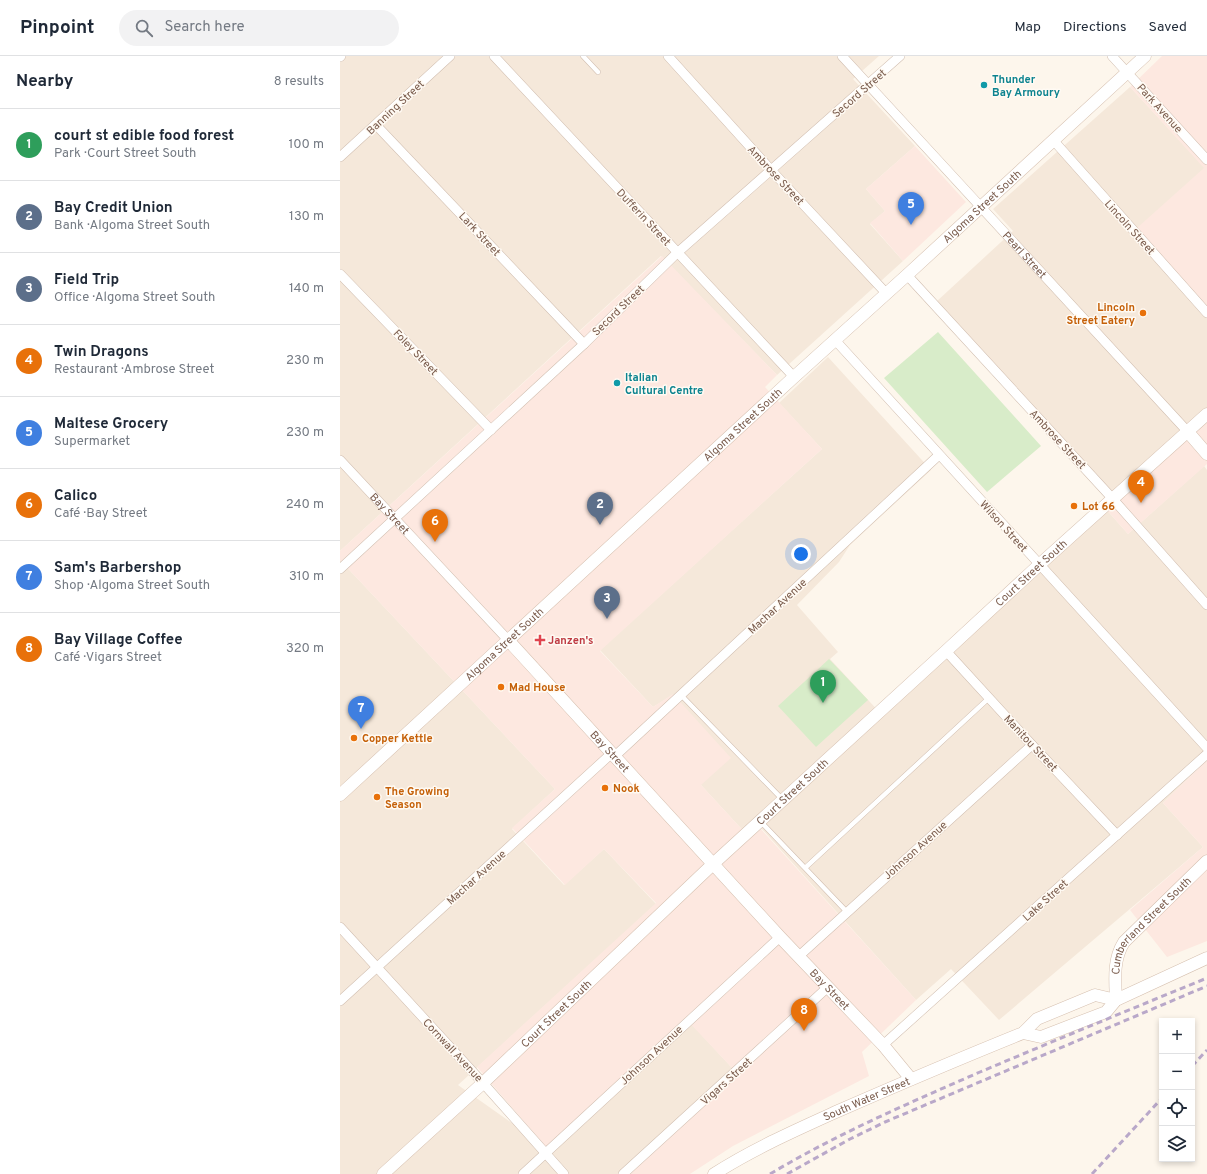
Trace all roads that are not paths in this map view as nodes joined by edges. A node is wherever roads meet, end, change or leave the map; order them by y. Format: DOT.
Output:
graph roads {
  1 [pos="450,56"];
  2 [pos="494,56"];
  3 [pos="583,56"];
  4 [pos="668,56"];
  5 [pos="842,56"];
  6 [pos="900,56"];
  7 [pos="1112,56"];
  8 [pos="1145,56"];
  9 [pos="598,72"];
  10 [pos="1127,72"];
  11 [pos="868,86"];
  12 [pos="376,125"];
  13 [pos="1054,141"];
  14 [pos="340,157"];
  15 [pos="1207,160"];
  16 [pos="771,170"];
  17 [pos="981,207"];
  18 [pos="677,253"];
  19 [pos="340,274"];
  20 [pos="907,275"];
  21 [pos="886,293"];
  22 [pos="1207,313"];
  23 [pos="835,340"];
  24 [pos="584,344"];
  25 [pos="794,377"];
  26 [pos="1207,414"];
  27 [pos="491,430"];
  28 [pos="1188,432"];
  29 [pos="1207,454"];
  30 [pos="939,455"];
  31 [pos="340,460"];
  32 [pos="1112,498"];
  33 [pos="394,519"];
  34 [pos="1039,565"];
  35 [pos="340,569"];
  36 [pos="1207,605"];
  37 [pos="508,640"];
  38 [pos="946,651"];
  39 [pos="681,695"];
  40 [pos="989,698"];
  41 [pos="1032,744"];
  42 [pos="1207,748"];
  43 [pos="614,754"];
  44 [pos="1207,754"];
  45 [pos="340,794"];
  46 [pos="784,800"];
  47 [pos="760,821"];
  48 [pos="1117,835"];
  49 [pos="1207,861"];
  50 [pos="714,864"];
  51 [pos="805,868"];
  52 [pos="847,912"];
  53 [pos="340,927"];
  54 [pos="780,937"];
  55 [pos="798,956"];
  56 [pos="1207,958"];
  57 [pos="377,967"];
  58 [pos="828,987"];
  59 [pos="1116,1000"];
  60 [pos="340,1001"];
  61 [pos="1023,1033"];
  62 [pos="883,1045"];
  63 [pos="912,1079"];
  64 [pos="483,1083"];
  65 [pos="545,1153"];
  66 [pos="383,1174"];
  67 [pos="523,1174"];
  68 [pos="564,1174"];
  69 [pos="623,1174"];
  70 [pos="714,1174"];
  1 -- 12 [label="street, Banning Street"];
  2 -- 18 [label="street, Dufferin Street"];
  3 -- 9 [label="lane"];
  4 -- 16 [label="street, Ambrose Street"];
  5 -- 11 [label="street, Pearl Street"];
  6 -- 11 [label="street, Secord Street"];
  7 -- 10 [label="street, Park Avenue"];
  8 -- 10 [label="street, Algoma Street South"];
  10 -- 13 [label="street, Algoma Street South"];
  10 -- 15 [label="street, Park Avenue"];
  11 -- 16 [label="street, Secord Street"];
  11 -- 17 [label="street, Pearl Street"];
  12 -- 14 [label="street, Banning Street"];
  12 -- 24 [label="street, Lark Street"];
  13 -- 17 [label="street, Algoma Street South"];
  13 -- 22 [label="street, Lincoln Street"];
  16 -- 18 [label="street, Secord Street"];
  16 -- 21 [label="street, Ambrose Street"];
  17 -- 20 [label="street, Algoma Street South"];
  17 -- 28 [label="street, Pearl Street"];
  18 -- 24 [label="street, Secord Street"];
  18 -- 25 [label="street, Dufferin Street"];
  19 -- 27 [label="street, Foley Street"];
  20 -- 21 [label="street, Algoma Street South"];
  20 -- 32 [label="street, Ambrose Street"];
  21 -- 23 [label="street, Algoma Street South"];
  23 -- 25 [label="street, Algoma Street South"];
  23 -- 30 [label="street, Wilson Street"];
  24 -- 27 [label="street, Secord Street"];
  25 -- 37 [label="street, Algoma Street South"];
  26 -- 28 [label="street, Court Street South"];
  27 -- 33 [label="street, Secord Street"];
  28 -- 29 [label="street, Pearl Street"];
  28 -- 32 [label="street, Court Street South"];
  30 -- 34 [label="street, Wilson Street"];
  30 -- 39 [label="street, Machar Avenue"];
  31 -- 33 [label="street, Bay Street"];
  32 -- 34 [label="street, Court Street South"];
  32 -- 36 [label="street, Ambrose Street"];
  33 -- 35 [label="street, Secord Street"];
  33 -- 37 [label="street, Bay Street"];
  34 -- 38 [label="street, Court Street South"];
  34 -- 42 [label="street, Wilson Street"];
  37 -- 43 [label="street, Bay Street"];
  37 -- 45 [label="street, Algoma Street South"];
  38 -- 40 [label="street, Manitou Street"];
  38 -- 46 [label="street, Court Street South"];
  39 -- 43 [label="street, Machar Avenue"];
  39 -- 46 [label="lane"];
  40 -- 41 [label="street, Manitou Street"];
  40 -- 51 [label="lane"];
  41 -- 48 [label="street, Manitou Street"];
  41 -- 52 [label="street, Johnson Avenue"];
  43 -- 50 [label="street, Bay Street"];
  43 -- 57 [label="street, Machar Avenue"];
  44 -- 48 [label="street, Lake Street"];
  46 -- 47 [label="street, Court Street South"];
  47 -- 50 [label="street, Court Street South"];
  47 -- 51 [label="lane"];
  48 -- 62 [label="street, Lake Street"];
  49 -- 59 [label="street, Cumberland Street South"];
  50 -- 54 [label="street, Bay Street"];
  50 -- 64 [label="street, Court Street South"];
  51 -- 52 [label="lane"];
  52 -- 55 [label="street, Johnson Avenue"];
  53 -- 57 [label="street, Cornwall Avenue"];
  54 -- 55 [label="street, Bay Street"];
  54 -- 65 [label="street, Johnson Avenue"];
  55 -- 58 [label="street, Bay Street"];
  56 -- 59 [label="street"];
  57 -- 60 [label="street, Machar Avenue"];
  57 -- 64 [label="street, Cornwall Avenue"];
  58 -- 62 [label="street, Bay Street"];
  58 -- 69 [label="street, Vigars Street"];
  59 -- 61 [label="street"];
  59 -- 61 [label="street, South Water Street"];
  61 -- 63 [label="street, South Water Street"];
  62 -- 63 [label="street, Bay Street"];
  63 -- 70 [label="street, South Water Street"];
  64 -- 65 [label="street, Cornwall Avenue"];
  64 -- 66 [label="street, Court Street South"];
  65 -- 67 [label="street, Johnson Avenue"];
  65 -- 68 [label="street, Cornwall Avenue"];
}
